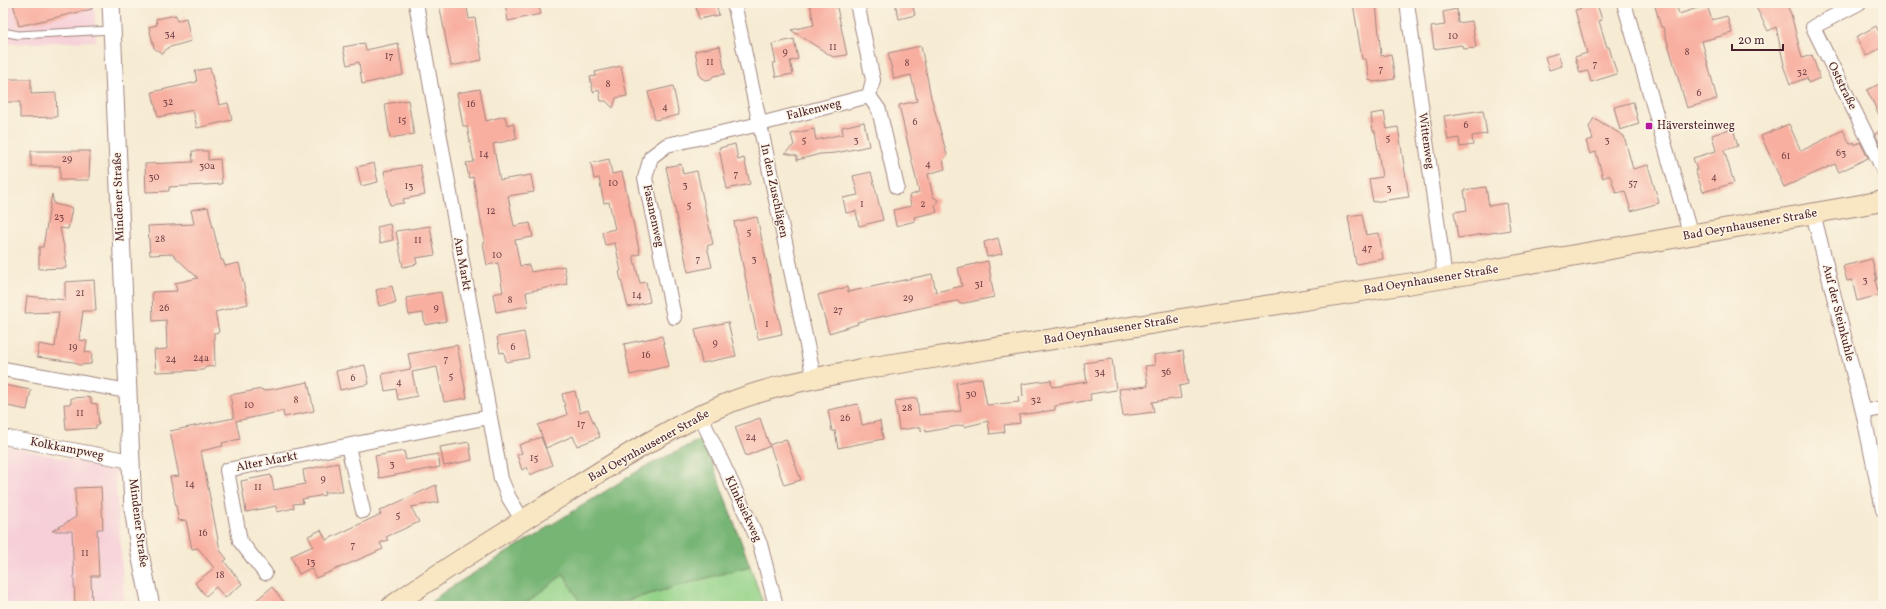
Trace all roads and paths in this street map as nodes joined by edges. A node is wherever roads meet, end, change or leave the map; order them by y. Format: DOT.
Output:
graph roads {
  1 [pos="111,3"];
  2 [pos="416,3"];
  3 [pos="734,3"];
  4 [pos="857,3"];
  5 [pos="1407,3"];
  6 [pos="1624,3"];
  7 [pos="1859,3"];
  8 [pos="112,30"];
  9 [pos="3,32"];
  10 [pos="869,96"];
  11 [pos="760,124"];
  12 [pos="1883,170"];
  13 [pos="897,187"];
  14 [pos="1883,201"];
  15 [pos="1813,213"];
  16 [pos="1691,236"];
  17 [pos="1445,278"];
  18 [pos="674,317"];
  19 [pos="3,369"];
  20 [pos="814,378"];
  21 [pos="128,391"];
  22 [pos="1883,408"];
  23 [pos="1863,412"];
  24 [pos="700,415"];
  25 [pos="489,416"];
  26 [pos="3,437"];
  27 [pos="348,446"];
  28 [pos="131,462"];
  29 [pos="1883,510"];
  30 [pos="363,511"];
  31 [pos="523,521"];
  32 [pos="265,573"];
  33 [pos="152,606"];
  34 [pos="392,606"];
  35 [pos="776,606"];
  1 -- 8 [label="street, Mindener Straße"];
  2 -- 25 [label="street, Am Markt"];
  3 -- 11 [label="street, In den Zuschlägen"];
  4 -- 10 [label="street"];
  5 -- 17 [label="street, Wittenweg"];
  6 -- 16 [label="street"];
  7 -- 12 [label="street, Oststraße"];
  8 -- 9 [label="lane"];
  8 -- 21 [label="street, Mindener Straße"];
  10 -- 11 [label="street, Falkenweg"];
  10 -- 13 [label="street"];
  11 -- 18 [label="street, Fasanenweg"];
  11 -- 20 [label="street, In den Zuschlägen"];
  14 -- 15 [label="main road, Bad Oeynhausener Straße"];
  15 -- 16 [label="main road, Bad Oeynhausener Straße"];
  15 -- 23 [label="street, Auf der Steinkuhle"];
  16 -- 17 [label="main road, Bad Oeynhausener Straße"];
  17 -- 20 [label="main road, Bad Oeynhausener Straße"];
  19 -- 21 [label="street"];
  20 -- 24 [label="main road, Bad Oeynhausener Straße"];
  21 -- 28 [label="street, Mindener Straße"];
  22 -- 23 [label="street"];
  23 -- 29 [label="street, Auf der Steinkuhle"];
  24 -- 31 [label="main road, Bad Oeynhausener Straße"];
  24 -- 35 [label="street, Klinksiekweg"];
  25 -- 27 [label="street, Alter Markt"];
  25 -- 31 [label="street, Am Markt"];
  26 -- 28 [label="street, Kolkkampweg"];
  27 -- 30 [label="street"];
  27 -- 32 [label="street, Alter Markt"];
  28 -- 33 [label="street, Mindener Straße"];
  31 -- 34 [label="main road, Bad Oeynhausener Straße"];
}
